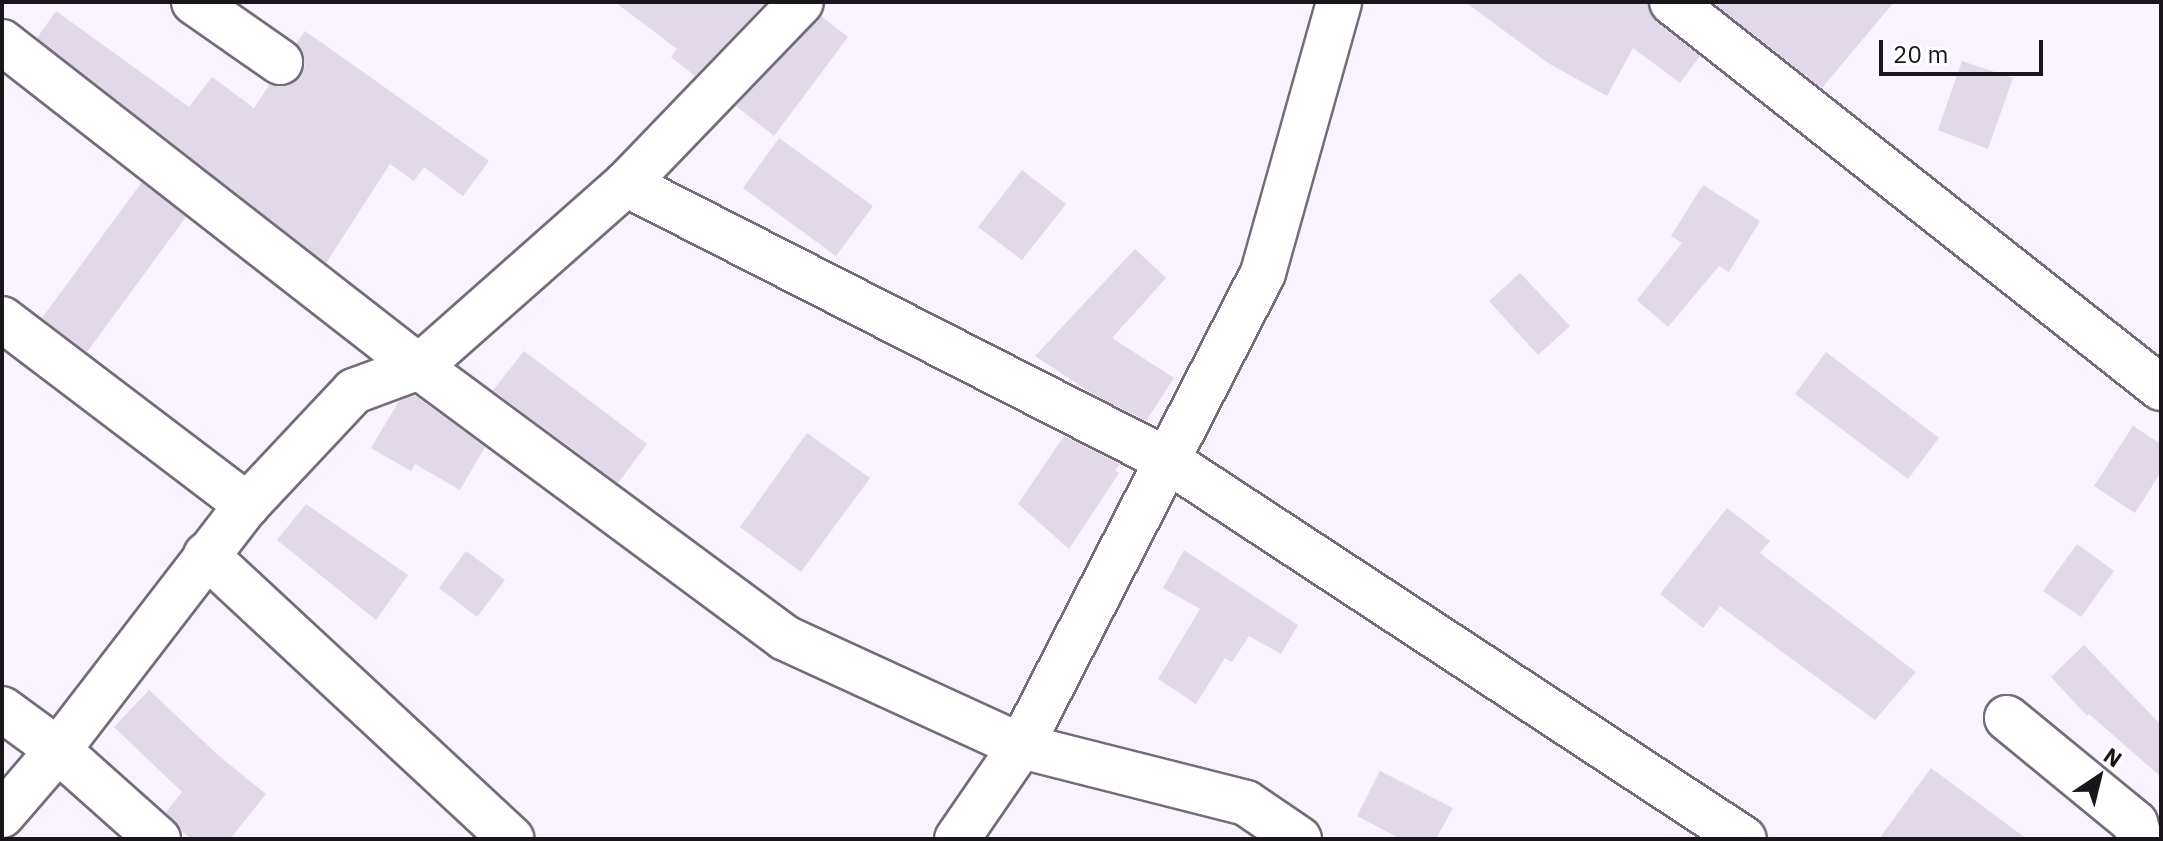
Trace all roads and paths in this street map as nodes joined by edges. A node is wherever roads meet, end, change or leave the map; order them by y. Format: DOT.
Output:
graph roads {
  1 [pos="194,2"];
  2 [pos="1339,2"];
  3 [pos="1672,2"];
  4 [pos="782,8"];
  5 [pos="2,42"];
  6 [pos="280,62"];
  7 [pos="626,184"];
  8 [pos="2,319"];
  9 [pos="419,367"];
  10 [pos="2161,388"];
  11 [pos="1167,460"];
  12 [pos="247,505"];
  13 [pos="206,555"];
  14 [pos="2,709"];
  15 [pos="2007,718"];
  16 [pos="1021,746"];
  17 [pos="58,750"];
  18 [pos="2,815"];
  19 [pos="158,839"];
  20 [pos="512,839"];
  21 [pos="957,839"];
  22 [pos="1299,839"];
  23 [pos="1744,839"];
  24 [pos="2140,839"];
  1 -- 6 [label="street"];
  2 -- 11 [label="street"];
  3 -- 10 [label="street"];
  4 -- 7 [label="street"];
  5 -- 9 [label="street"];
  7 -- 9 [label="street"];
  7 -- 11 [label="street"];
  8 -- 12 [label="street"];
  9 -- 12 [label="street"];
  9 -- 16 [label="street"];
  11 -- 16 [label="street"];
  11 -- 23 [label="street"];
  12 -- 13 [label="street"];
  13 -- 17 [label="street"];
  13 -- 20 [label="street"];
  14 -- 17 [label="street"];
  15 -- 24 [label="street"];
  16 -- 21 [label="street"];
  16 -- 22 [label="street"];
  17 -- 18 [label="street"];
  17 -- 19 [label="street"];
}
